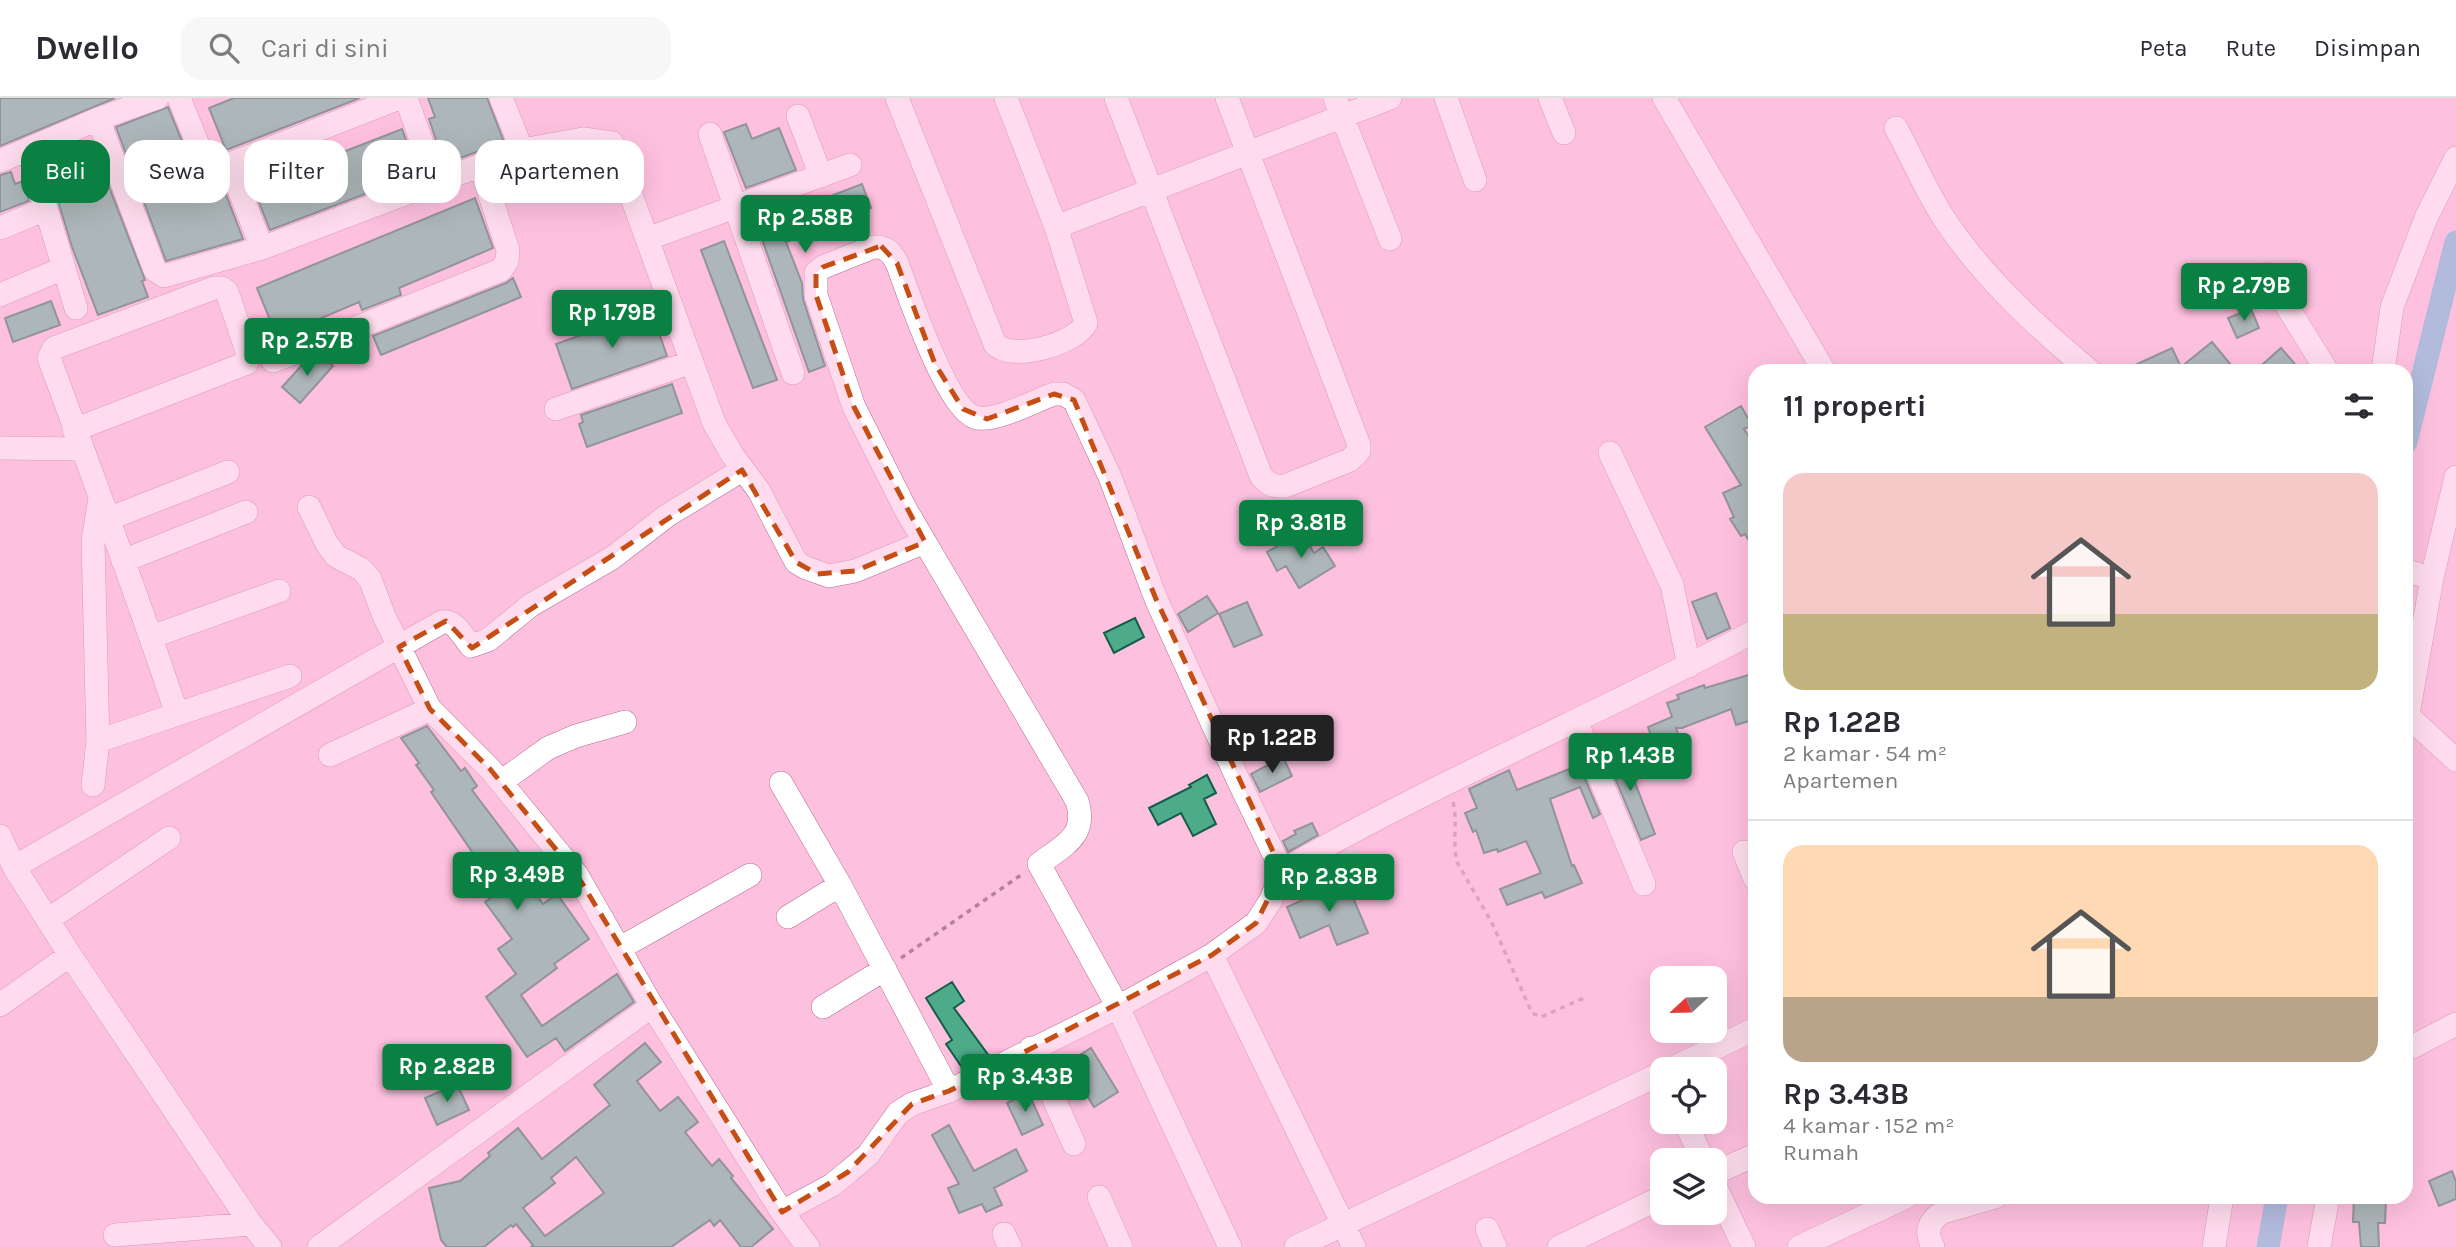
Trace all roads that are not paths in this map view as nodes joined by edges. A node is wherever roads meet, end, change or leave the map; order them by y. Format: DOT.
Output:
graph roads {
  1 [pos="158,98"];
  2 [pos="179,98"];
  3 [pos="399,98"];
  4 [pos="406,98"];
  5 [pos="501,98"];
  6 [pos="897,98"];
  7 [pos="1006,98"];
  8 [pos="1116,98"];
  9 [pos="1227,98"];
  10 [pos="1390,98"];
  11 [pos="1446,98"];
  12 [pos="1550,98"];
  13 [pos="1664,98"];
  14 [pos="1338,106"];
  15 [pos="797,116"];
  16 [pos="99,119"];
  17 [pos="1896,128"];
  18 [pos="1564,133"];
  19 [pos="710,134"];
  20 [pos="49,140"];
  21 [pos="196,140"];
  22 [pos="421,140"];
  23 [pos="518,140"];
  24 [pos="21,152"];
  25 [pos="1247,152"];
  26 [pos="2456,158"];
  27 [pos="0,161"];
  28 [pos="230,164"];
  29 [pos="850,165"];
  30 [pos="230,167"];
  31 [pos="821,176"];
  32 [pos="1475,180"];
  33 [pos="1152,190"];
  34 [pos="44,203"];
  35 [pos="381,203"];
  36 [pos="493,203"];
  37 [pos="634,203"];
  38 [pos="734,208"];
  39 [pos="46,209"];
  40 [pos="1056,227"];
  41 [pos="0,228"];
  42 [pos="647,239"];
  43 [pos="1390,239"];
  44 [pos="262,248"];
  45 [pos="64,268"];
  46 [pos="2267,274"];
  47 [pos="0,295"];
  48 [pos="76,308"];
  49 [pos="274,361"];
  50 [pos="692,362"];
  51 [pos="1820,364"];
  52 [pos="2082,364"];
  53 [pos="2324,364"];
  54 [pos="2384,364"];
  55 [pos="793,373"];
  56 [pos="556,409"];
  57 [pos="78,439"];
  58 [pos="0,448"];
  59 [pos="1610,453"];
  60 [pos="742,470"];
  61 [pos="228,472"];
  62 [pos="2456,477"];
  63 [pos="100,496"];
  64 [pos="309,508"];
  65 [pos="246,512"];
  66 [pos="108,519"];
  67 [pos="925,542"];
  68 [pos="123,561"];
  69 [pos="2413,573"];
  70 [pos="2432,578"];
  71 [pos="279,591"];
  72 [pos="1748,635"];
  73 [pos="151,637"];
  74 [pos="399,648"];
  75 [pos="1689,666"];
  76 [pos="290,676"];
  77 [pos="2413,687"];
  78 [pos="430,709"];
  79 [pos="177,714"];
  80 [pos="1576,721"];
  81 [pos="625,722"];
  82 [pos="2413,726"];
  83 [pos="98,741"];
  84 [pos="330,755"];
  85 [pos="2456,760"];
  86 [pos="501,782"];
  87 [pos="781,783"];
  88 [pos="93,785"];
  89 [pos="0,836"];
  90 [pos="169,838"];
  91 [pos="1744,852"];
  92 [pos="1748,862"];
  93 [pos="14,867"];
  94 [pos="1282,871"];
  95 [pos="750,876"];
  96 [pos="1644,884"];
  97 [pos="840,885"];
  98 [pos="788,917"];
  99 [pos="49,919"];
  100 [pos="620,948"];
  101 [pos="70,955"];
  102 [pos="1212,955"];
  103 [pos="885,969"];
  104 [pos="0,1005"];
  105 [pos="652,1006"];
  106 [pos="823,1007"];
  107 [pos="1118,1007"];
  108 [pos="2456,1024"];
  109 [pos="1748,1032"];
  110 [pos="2413,1046"];
  111 [pos="1031,1048"];
  112 [pos="1696,1057"];
  113 [pos="1650,1080"];
  114 [pos="949,1091"];
  115 [pos="1074,1144"];
  116 [pos="1748,1157"];
  117 [pos="1727,1167"];
  118 [pos="1099,1197"];
  119 [pos="1650,1204"];
  120 [pos="1891,1204"];
  121 [pos="1970,1204"];
  122 [pos="2221,1204"];
  123 [pos="2327,1204"];
  124 [pos="1727,1211"];
  125 [pos="782,1212"];
  126 [pos="251,1224"];
  127 [pos="1342,1226"];
  128 [pos="115,1235"];
  129 [pos="270,1247"];
  130 [pos="319,1247"];
  131 [pos="808,1247"];
  132 [pos="1121,1247"];
  133 [pos="1230,1247"];
  134 [pos="1296,1247"];
  135 [pos="1353,1247"];
  136 [pos="1559,1247"];
  137 [pos="1744,1247"];
  138 [pos="1799,1247"];
  139 [pos="1933,1247"];
  140 [pos="2214,1247"];
  141 [pos="2319,1247"];
  1 -- 16 [label="street"];
  2 -- 21 [label="street"];
  3 -- 28 [label="street"];
  4 -- 22 [label="street"];
  5 -- 23 [label="street"];
  6 -- 40 [label="street"];
  7 -- 40 [label="street"];
  8 -- 33 [label="street"];
  9 -- 25 [label="street"];
  10 -- 14 [label="street"];
  11 -- 32 [label="street"];
  12 -- 18 [label="street"];
  13 -- 51 [label="street"];
  14 -- 25 [label="street"];
  14 -- 43 [label="street"];
  15 -- 31 [label="street"];
  16 -- 20 [label="street"];
  16 -- 44 [label="street"];
  17 -- 52 [label="street"];
  19 -- 38 [label="street"];
  24 -- 27 [label="street"];
  25 -- 33 [label="street"];
  25 -- 33 [label="street"];
  26 -- 54 [label="street"];
  29 -- 31 [label="street"];
  30 -- 44 [label="street"];
  31 -- 38 [label="street"];
  33 -- 40 [label="street"];
  34 -- 39 [label="street"];
  35 -- 44 [label="street"];
  36 -- 49 [label="street"];
  37 -- 42 [label="street"];
  38 -- 42 [label="street"];
  38 -- 55 [label="street"];
  39 -- 41 [label="street"];
  39 -- 45 [label="street"];
  42 -- 50 [label="street"];
  45 -- 47 [label="street"];
  45 -- 48 [label="street"];
  46 -- 53 [label="street"];
  50 -- 56 [label="street"];
  50 -- 60 [label="street"];
  57 -- 57 [label="street"];
  57 -- 58 [label="street"];
  57 -- 63 [label="street"];
  59 -- 75 [label="street"];
  60 -- 67 [label="street"];
  60 -- 74 [label="street"];
  61 -- 66 [label="street"];
  62 -- 70 [label="street"];
  63 -- 66 [label="street"];
  63 -- 83 [label="street"];
  64 -- 74 [label="street"];
  65 -- 68 [label="street"];
  66 -- 68 [label="street"];
  67 -- 94 [label="street"];
  67 -- 107 [label="street"];
  68 -- 73 [label="street"];
  69 -- 70 [label="street"];
  70 -- 77 [label="street"];
  71 -- 73 [label="street"];
  72 -- 75 [label="street"];
  73 -- 79 [label="street"];
  74 -- 78 [label="street"];
  74 -- 93 [label="street"];
  75 -- 80 [label="street"];
  76 -- 79 [label="street"];
  78 -- 84 [label="street"];
  78 -- 86 [label="street"];
  79 -- 83 [label="street"];
  80 -- 94 [label="street"];
  80 -- 96 [label="street"];
  81 -- 86 [label="street"];
  82 -- 85 [label="street"];
  83 -- 88 [label="street"];
  86 -- 100 [label="street"];
  87 -- 97 [label="street"];
  89 -- 93 [label="street"];
  90 -- 99 [label="street"];
  91 -- 92 [label="street"];
  93 -- 99 [label="street"];
  94 -- 102 [label="street"];
  95 -- 100 [label="street"];
  97 -- 98 [label="street"];
  97 -- 103 [label="street"];
  99 -- 101 [label="street"];
  100 -- 105 [label="street"];
  101 -- 104 [label="street"];
  101 -- 126 [label="street"];
  102 -- 107 [label="street"];
  102 -- 127 [label="street"];
  103 -- 106 [label="street"];
  103 -- 114 [label="street"];
  105 -- 125 [label="street"];
  105 -- 130 [label="street"];
  107 -- 111 [label="street"];
  107 -- 133 [label="street"];
  108 -- 110 [label="street"];
  109 -- 112 [label="street"];
  111 -- 114 [label="street"];
  111 -- 115 [label="street"];
  113 -- 127 [label="street"];
  114 -- 125 [label="street"];
  116 -- 117 [label="street"];
  118 -- 132 [label="street"];
  119 -- 136 [label="street"];
  120 -- 138 [label="street"];
  121 -- 139 [label="street"];
  122 -- 140 [label="street"];
  123 -- 141 [label="street"];
  124 -- 137 [label="street"];
  125 -- 131 [label="street"];
  126 -- 128 [label="street"];
  126 -- 129 [label="street"];
  127 -- 134 [label="street"];
  127 -- 135 [label="street"];
}
